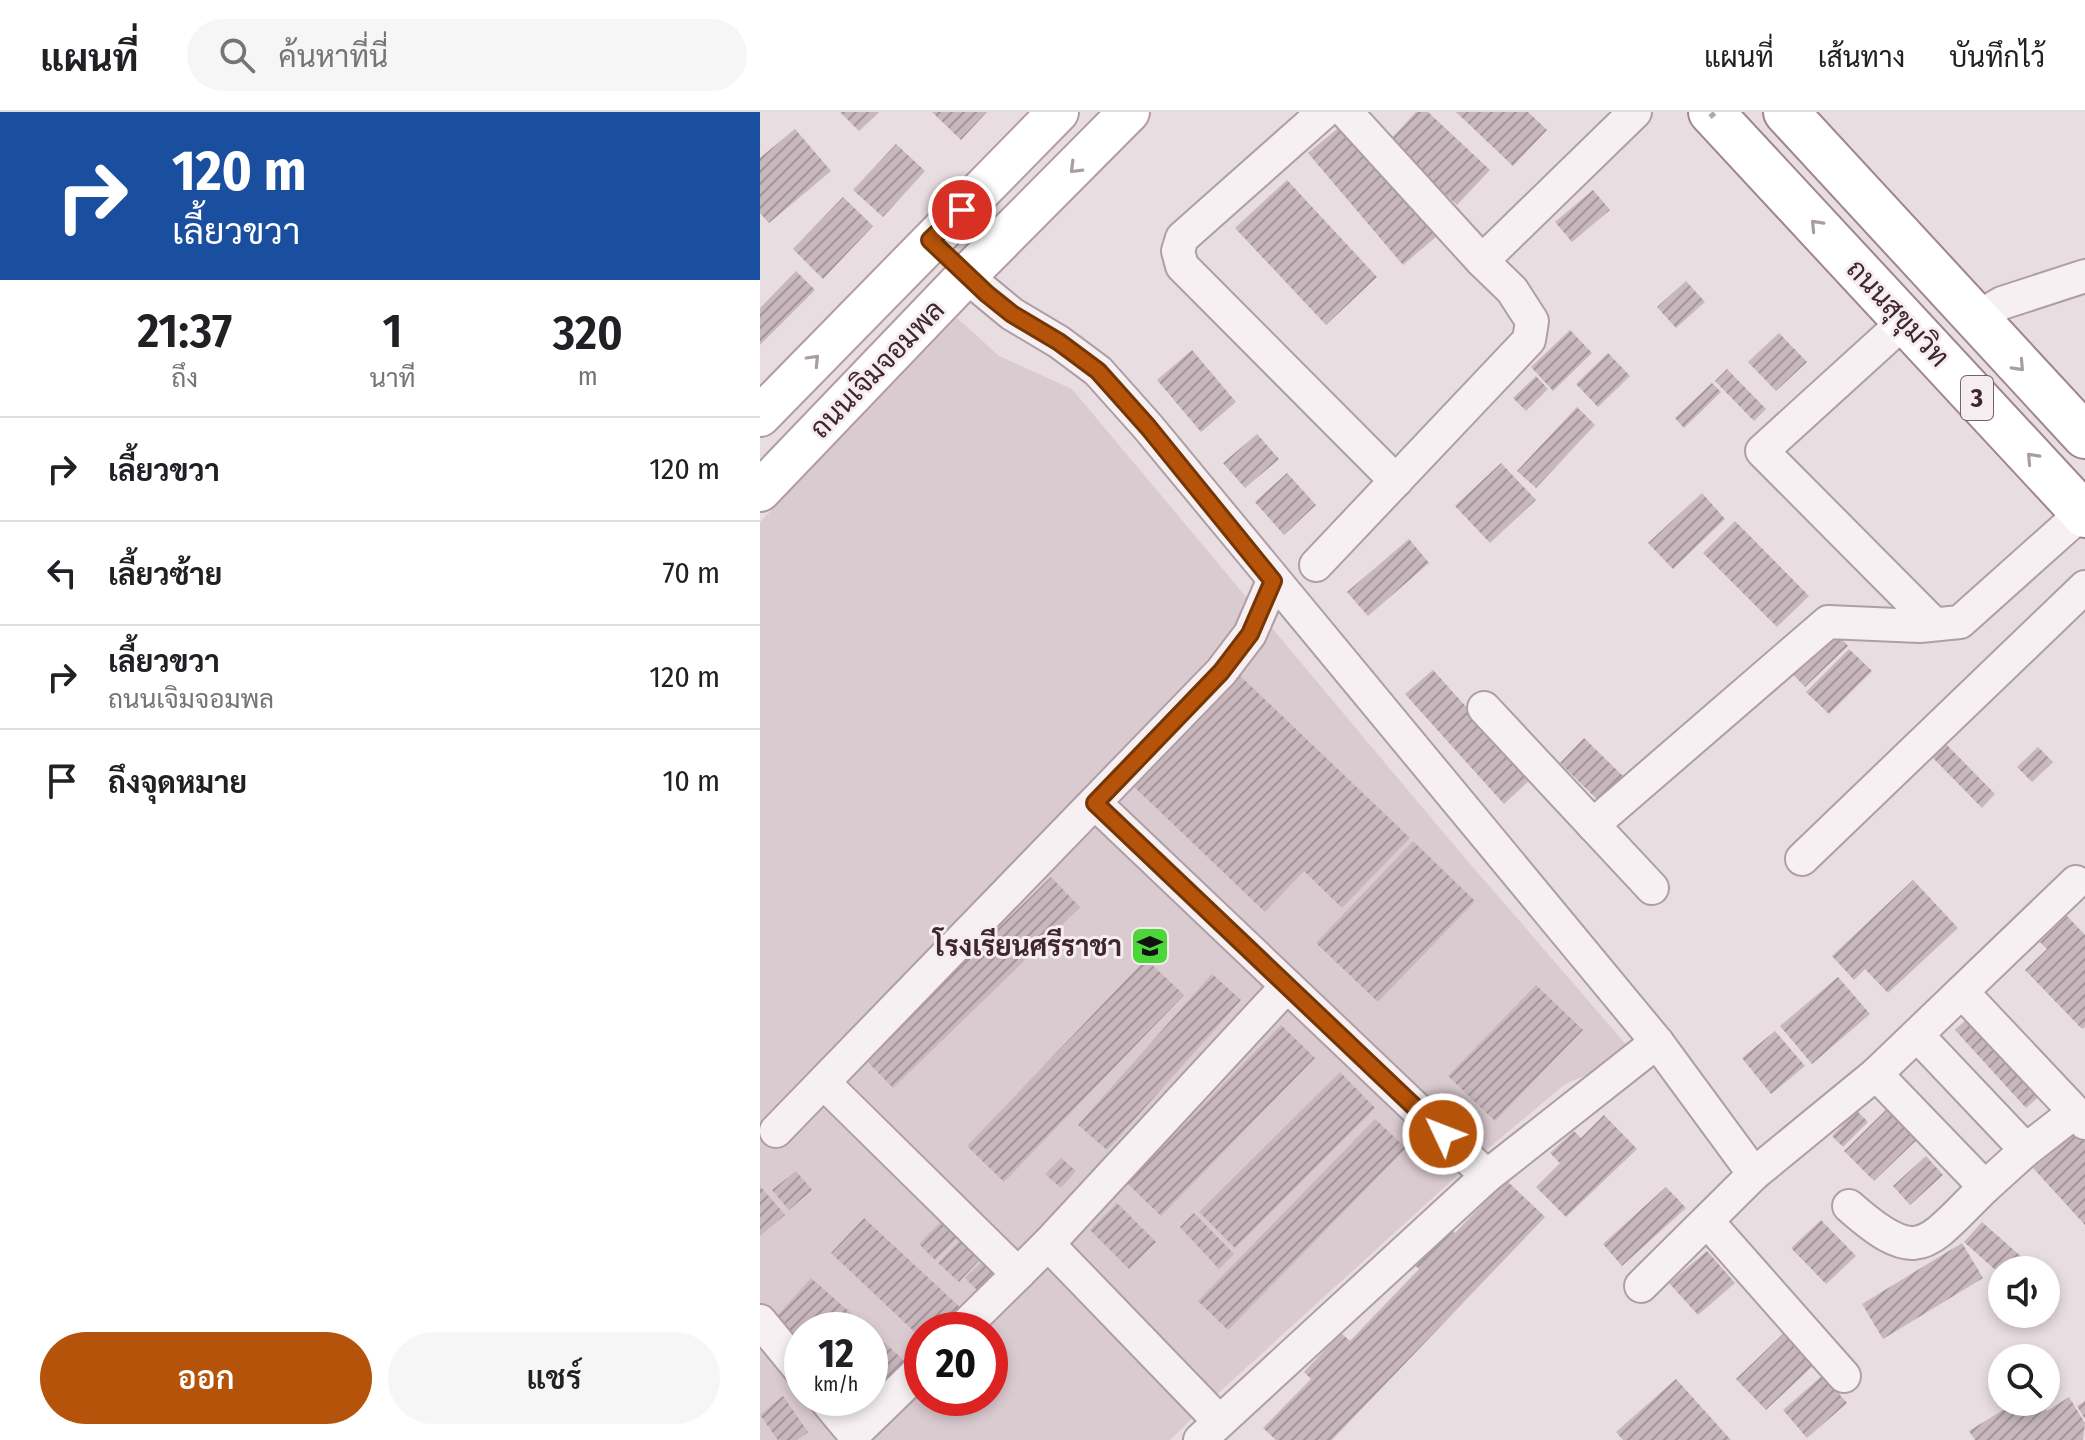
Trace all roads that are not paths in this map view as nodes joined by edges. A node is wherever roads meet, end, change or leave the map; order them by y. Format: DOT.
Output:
graph roads {
  1 [pos="1058,112"];
  2 [pos="1129,112"];
  3 [pos="1324,112"];
  4 [pos="1346,112"];
  5 [pos="1635,112"];
  6 [pos="1786,112"];
  7 [pos="1712,114"];
  8 [pos="930,240"];
  9 [pos="1482,261"];
  10 [pos="966,276"];
  11 [pos="2085,276"];
  12 [pos="1975,319"];
  13 [pos="1905,321"];
  14 [pos="760,416"];
  15 [pos="2085,436"];
  16 [pos="1396,481"];
  17 [pos="760,491"];
  18 [pos="2084,514"];
  19 [pos="1316,565"];
  20 [pos="1273,581"];
  21 [pos="2085,587"];
  22 [pos="1933,623"];
  23 [pos="1484,708"];
  24 [pos="1095,803"];
  25 [pos="1593,825"];
  26 [pos="1802,859"];
  27 [pos="2082,883"];
  28 [pos="1652,888"];
  29 [pos="1287,986"];
  30 [pos="1962,992"];
  31 [pos="1917,1035"];
  32 [pos="1657,1042"];
  33 [pos="1876,1074"];
  34 [pos="824,1083"];
  35 [pos="2080,1117"];
  36 [pos="776,1131"];
  37 [pos="2026,1150"];
  38 [pos="1754,1174"];
  39 [pos="1487,1176"];
  40 [pos="1985,1187"];
  41 [pos="1849,1206"];
  42 [pos="1707,1221"];
  43 [pos="1048,1244"];
  44 [pos="1018,1274"];
  45 [pos="1641,1286"];
  46 [pos="979,1312"];
  47 [pos="760,1321"];
  48 [pos="784,1350"];
  49 [pos="1844,1376"];
  50 [pos="904,1385"];
  51 [pos="888,1401"];
  52 [pos="839,1416"];
  53 [pos="873,1416"];
  54 [pos="1210,1430"];
  1 -- 8 [label="main road, ถนนเจิมจอมพล"];
  2 -- 10 [label="main road, ถนนเจิมจอมพล, one-way"];
  3 -- 16 [label="street"];
  4 -- 9 [label="street"];
  5 -- 9 [label="street"];
  6 -- 12 [label="highway, ถนนสุขุมวิท / 3"];
  13 -- 7 [label="highway, ถนนสุขุมวิท / 3, one-way"];
  8 -- 10 [label="main road"];
  14 -- 8 [label="main road, ถนนเจิมจอมพล, one-way"];
  9 -- 16 [label="street"];
  10 -- 17 [label="main road, ถนนเจิมจอมพล"];
  10 -- 20 [label="street"];
  11 -- 12 [label="street"];
  12 -- 15 [label="highway, ถนนสุขุมวิท / 3, one-way"];
  18 -- 13 [label="highway, ถนนสุขุมวิท / 3, one-way"];
  13 -- 22 [label="street"];
  16 -- 19 [label="street"];
  18 -- 22 [label="street"];
  20 -- 24 [label="street"];
  20 -- 32 [label="street"];
  21 -- 26 [label="street"];
  22 -- 25 [label="street"];
  23 -- 25 [label="street"];
  24 -- 29 [label="street"];
  24 -- 34 [label="street"];
  25 -- 28 [label="street"];
  27 -- 30 [label="street"];
  29 -- 39 [label="street"];
  29 -- 43 [label="street"];
  30 -- 31 [label="street"];
  30 -- 35 [label="street"];
  31 -- 33 [label="street"];
  31 -- 37 [label="street"];
  32 -- 38 [label="street"];
  32 -- 39 [label="street"];
  33 -- 38 [label="street"];
  33 -- 40 [label="street"];
  34 -- 36 [label="street"];
  34 -- 44 [label="street"];
  35 -- 37 [label="street"];
  37 -- 40 [label="street"];
  38 -- 42 [label="street"];
  39 -- 54 [label="street"];
  40 -- 41 [label="street"];
  42 -- 45 [label="street"];
  42 -- 49 [label="street"];
  43 -- 44 [label="street"];
  43 -- 54 [label="street"];
  44 -- 46 [label="street"];
  47 -- 48 [label="street"];
  50 -- 51 [label="street"];
  52 -- 53 [label="street"];
}
